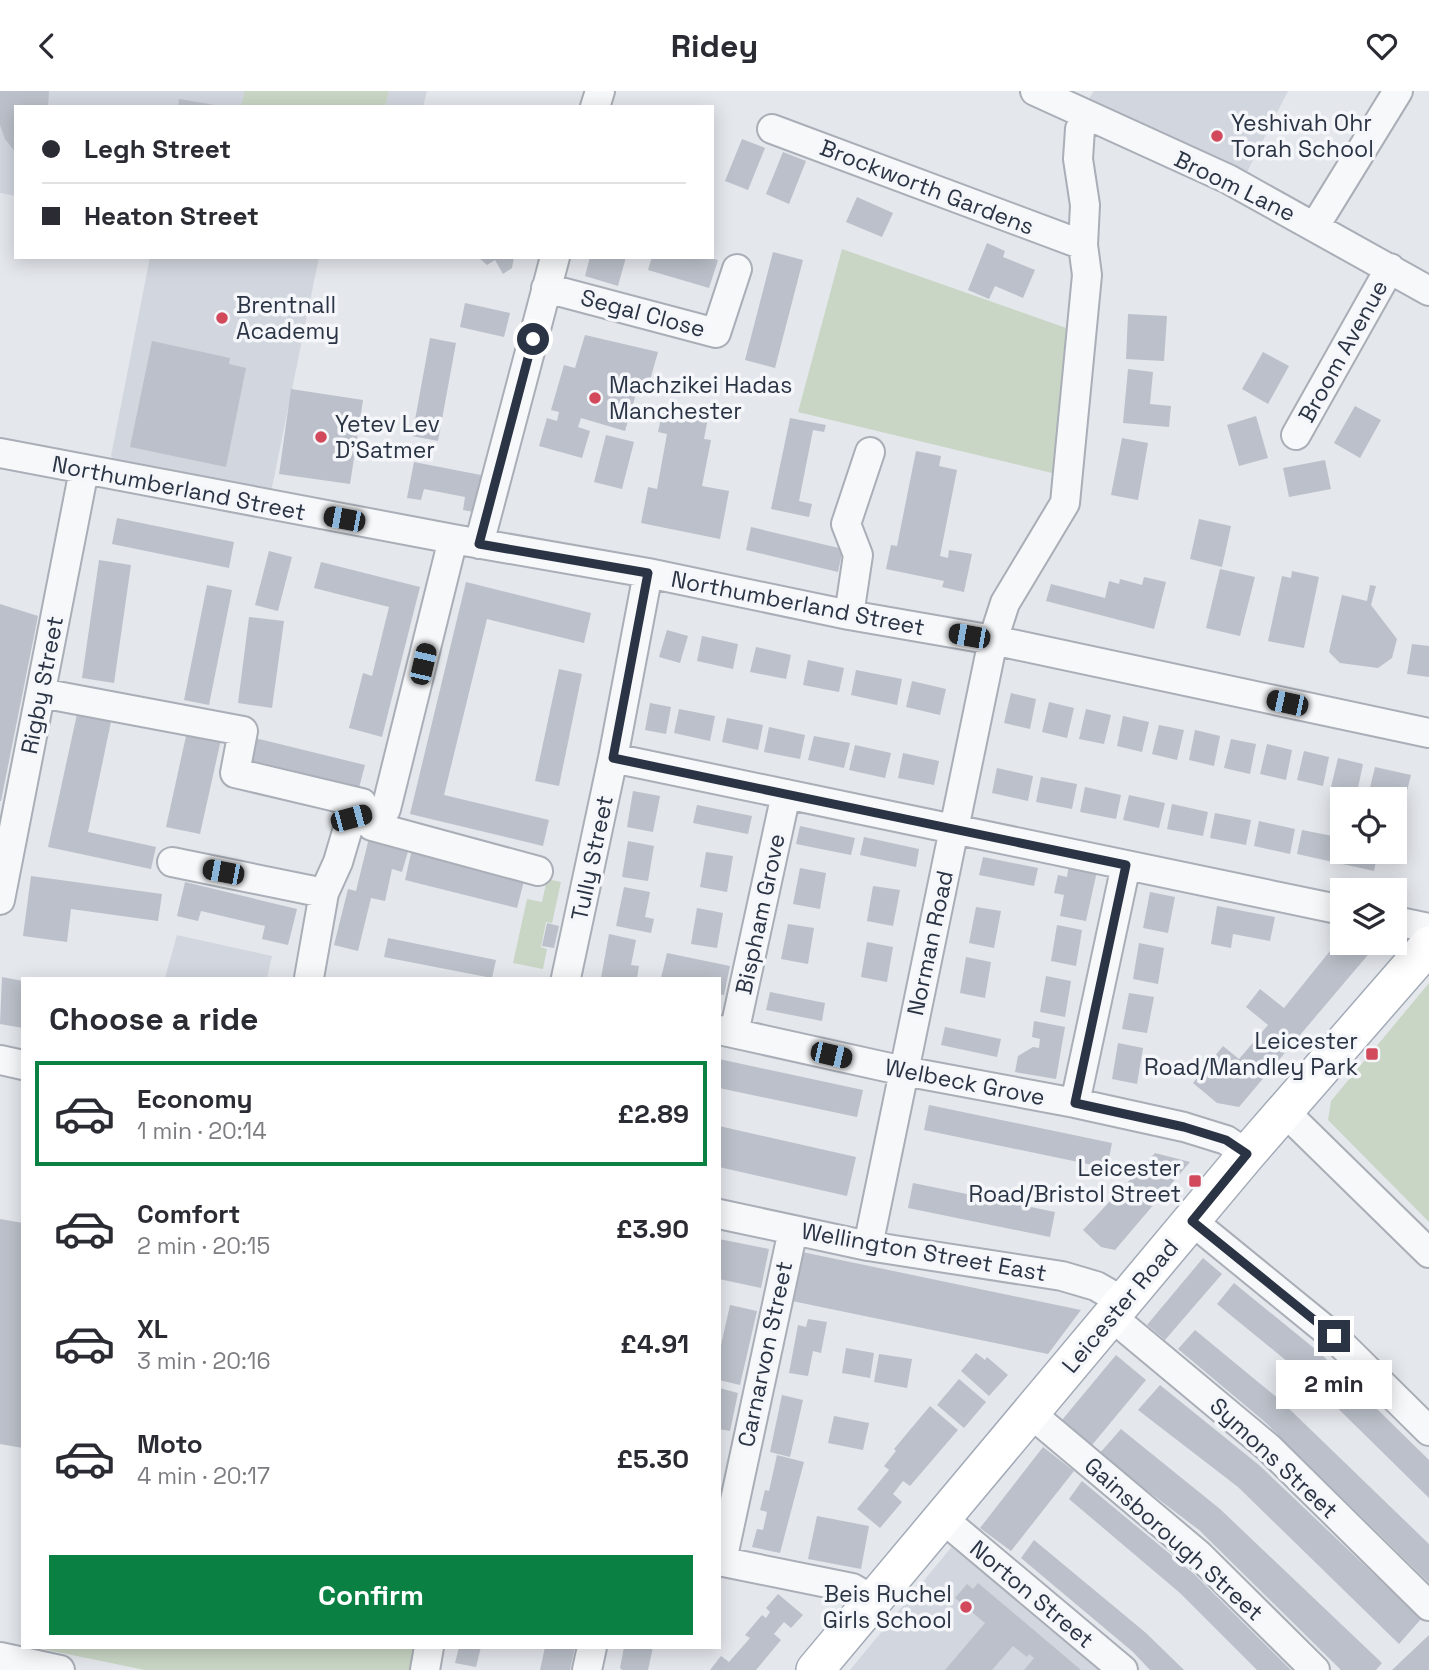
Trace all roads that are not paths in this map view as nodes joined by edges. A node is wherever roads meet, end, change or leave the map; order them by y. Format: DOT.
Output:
graph roads {
  1 [pos="1035,91"];
  2 [pos="1398,91"];
  3 [pos="1075,104"];
  4 [pos="772,129"];
  5 [pos="1315,226"];
  6 [pos="1083,245"];
  7 [pos="554,259"];
  8 [pos="1390,268"];
  9 [pos="737,269"];
  10 [pos="547,288"];
  11 [pos="1429,291"];
  12 [pos="1296,435"];
  13 [pos="870,452"];
  14 [pos="0,453"];
  15 [pos="83,470"];
  16 [pos="466,542"];
  17 [pos="648,573"];
  18 [pos="849,615"];
  19 [pos="993,640"];
  20 [pos="41,693"];
  21 [pos="1429,733"];
  22 [pos="613,758"];
  23 [pos="786,794"];
  24 [pos="367,814"];
  25 [pos="954,829"];
  26 [pos="172,862"];
  27 [pos="1126,865"];
  28 [pos="538,871"];
  29 [pos="324,893"];
  30 [pos="0,900"];
  31 [pos="1330,908"];
  32 [pos="1407,923"];
  33 [pos="1429,928"];
  34 [pos="1429,946"];
  35 [pos="309,977"];
  36 [pos="566,977"];
  37 [pos="727,1031"];
  38 [pos="0,1060"];
  39 [pos="21,1065"];
  40 [pos="904,1071"];
  41 [pos="1075,1103"];
  42 [pos="1284,1111"];
  43 [pos="1247,1154"];
  44 [pos="721,1214"];
  45 [pos="1192,1221"];
  46 [pos="793,1230"];
  47 [pos="868,1245"];
  48 [pos="1429,1252"];
  49 [pos="1118,1309"];
  50 [pos="1029,1412"];
  51 [pos="1429,1431"];
  52 [pos="731,1455"];
  53 [pos="942,1518"];
  54 [pos="721,1551"];
  55 [pos="721,1561"];
  56 [pos="873,1600"];
  57 [pos="1429,1606"];
  58 [pos="429,1649"];
  59 [pos="592,1649"];
  60 [pos="0,1657"];
  61 [pos="60,1670"];
  62 [pos="425,1670"];
  63 [pos="587,1670"];
  64 [pos="815,1670"];
  65 [pos="1123,1670"];
  66 [pos="1315,1670"];
  1 -- 3 [label="street, Broom Lane"];
  2 -- 5 [label="street"];
  3 -- 5 [label="street, Broom Lane"];
  3 -- 6 [label="street, Norman Road"];
  4 -- 6 [label="street, Brockworth Gardens"];
  5 -- 8 [label="street, Broom Lane"];
  6 -- 19 [label="street, Norman Road"];
  7 -- 10 [label="street"];
  8 -- 11 [label="street, Broom Lane"];
  8 -- 12 [label="street, Broom Avenue"];
  9 -- 10 [label="street, Segal Close"];
  10 -- 16 [label="street"];
  13 -- 18 [label="street"];
  14 -- 15 [label="street, Northumberland Street"];
  15 -- 16 [label="street, Northumberland Street"];
  15 -- 20 [label="street, Rigby Street"];
  16 -- 17 [label="street, Northumberland Street"];
  16 -- 24 [label="street"];
  17 -- 18 [label="street, Northumberland Street"];
  17 -- 22 [label="street, Tully Street"];
  18 -- 19 [label="street, Northumberland Street"];
  19 -- 21 [label="street, Northumberland Street"];
  19 -- 25 [label="street, Norman Road"];
  20 -- 24 [label="street"];
  20 -- 30 [label="street, Rigby Street"];
  22 -- 23 [label="street"];
  22 -- 36 [label="street, Tully Street"];
  23 -- 25 [label="street"];
  23 -- 37 [label="street, Bispham Grove"];
  24 -- 28 [label="street"];
  24 -- 29 [label="street"];
  25 -- 27 [label="street"];
  25 -- 40 [label="street, Norman Road"];
  26 -- 29 [label="street"];
  27 -- 31 [label="street"];
  27 -- 41 [label="street"];
  29 -- 35 [label="street"];
  32 -- 33 [label="street"];
  34 -- 42 [label="main road, Leicester Road"];
  37 -- 40 [label="street, Welbeck Grove"];
  38 -- 39 [label="street"];
  40 -- 41 [label="street, Welbeck Grove"];
  40 -- 47 [label="street, Norman Road"];
  41 -- 43 [label="street, Welbeck Grove"];
  42 -- 43 [label="main road, Leicester Road"];
  42 -- 48 [label="street"];
  43 -- 45 [label="main road, Leicester Road"];
  44 -- 46 [label="street, Wellington Street East"];
  45 -- 49 [label="main road, Leicester Road"];
  45 -- 51 [label="street"];
  46 -- 47 [label="street, Wellington Street East"];
  46 -- 52 [label="street, Carnarvon Street"];
  47 -- 49 [label="street, Wellington Street East"];
  49 -- 50 [label="main road, Leicester Road"];
  49 -- 57 [label="street, Symons Street"];
  50 -- 53 [label="main road, Leicester Road"];
  50 -- 66 [label="street, Gainsborough Street"];
  52 -- 54 [label="street, Carnarvon Street"];
  53 -- 56 [label="main road, Leicester Road"];
  53 -- 65 [label="street, Norton Street"];
  55 -- 56 [label="street"];
  56 -- 64 [label="main road, Leicester Road"];
  58 -- 62 [label="street"];
  59 -- 63 [label="street"];
  60 -- 61 [label="street"];
}
